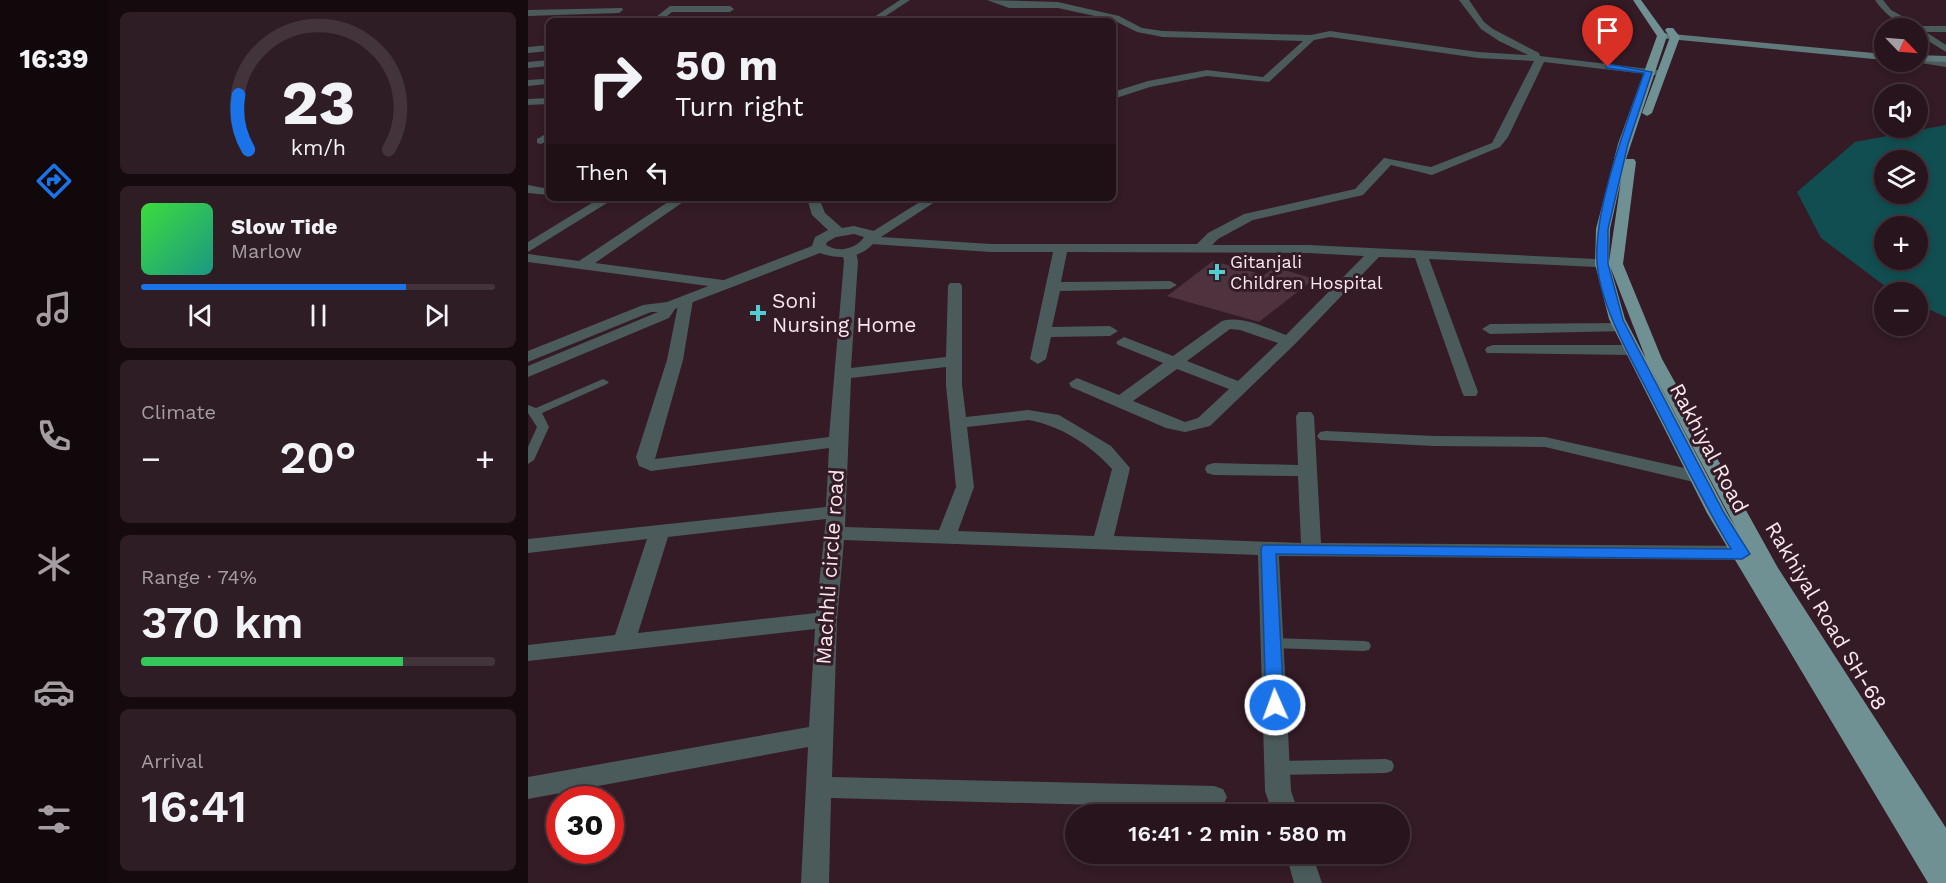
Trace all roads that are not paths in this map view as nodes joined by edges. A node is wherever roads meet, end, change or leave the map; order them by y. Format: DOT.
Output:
graph roads {
  1 [pos="906,0"];
  2 [pos="918,0"];
  3 [pos="992,0"];
  4 [pos="1463,0"];
  5 [pos="1636,0"];
  6 [pos="1646,0"];
  7 [pos="1879,0"];
  8 [pos="528,14"];
  9 [pos="730,14"];
  10 [pos="608,18"];
  11 [pos="681,18"];
  12 [pos="877,18"];
  13 [pos="890,18"];
  14 [pos="1898,18"];
  15 [pos="546,22"];
  16 [pos="528,24"];
  17 [pos="1928,29"];
  18 [pos="1946,29"];
  19 [pos="1668,37"];
  20 [pos="1928,37"];
  21 [pos="1311,38"];
  22 [pos="546,48"];
  23 [pos="1946,49"];
  24 [pos="528,50"];
  25 [pos="1874,54"];
  26 [pos="1928,57"];
  27 [pos="1946,57"];
  28 [pos="1543,59"];
  29 [pos="1928,60"];
  30 [pos="546,63"];
  31 [pos="1946,64"];
  32 [pos="528,65"];
  33 [pos="1655,72"];
  34 [pos="543,82"];
  35 [pos="528,83"];
  36 [pos="1116,95"];
  37 [pos="546,101"];
  38 [pos="528,102"];
  39 [pos="528,189"];
  40 [pos="546,192"];
  41 [pos="604,201"];
  42 [pos="679,201"];
  43 [pos="814,201"];
  44 [pos="930,201"];
  45 [pos="838,231"];
  46 [pos="871,239"];
  47 [pos="528,248"];
  48 [pos="820,248"];
  49 [pos="1061,249"];
  50 [pos="1200,249"];
  51 [pos="849,252"];
  52 [pos="1374,254"];
  53 [pos="1421,256"];
  54 [pos="528,258"];
  55 [pos="1609,264"];
  56 [pos="582,266"];
  57 [pos="723,285"];
  58 [pos="1170,285"];
  59 [pos="956,286"];
  60 [pos="1053,287"];
  61 [pos="686,300"];
  62 [pos="669,306"];
  63 [pos="1621,328"];
  64 [pos="1490,329"];
  65 [pos="1110,331"];
  66 [pos="1043,332"];
  67 [pos="1289,341"];
  68 [pos="1124,342"];
  69 [pos="1493,350"];
  70 [pos="1632,350"];
  71 [pos="528,357"];
  72 [pos="1038,359"];
  73 [pos="954,361"];
  74 [pos="1178,362"];
  75 [pos="528,372"];
  76 [pos="843,374"];
  77 [pos="603,382"];
  78 [pos="1077,383"];
  79 [pos="1241,388"];
  80 [pos="1470,392"];
  81 [pos="1121,402"];
  82 [pos="532,410"];
  83 [pos="1305,417"];
  84 [pos="958,423"];
  85 [pos="1326,436"];
  86 [pos="838,441"];
  87 [pos="528,460"];
  88 [pos="1214,469"];
  89 [pos="1307,471"];
  90 [pos="1698,477"];
  91 [pos="834,512"];
  92 [pos="660,531"];
  93 [pos="835,533"];
  94 [pos="946,537"];
  95 [pos="1102,543"];
  96 [pos="528,546"];
  97 [pos="1268,548"];
  98 [pos="1311,550"];
  99 [pos="1751,554"];
  100 [pos="826,620"];
  101 [pos="1272,643"];
  102 [pos="622,644"];
  103 [pos="1364,646"];
  104 [pos="528,653"];
  105 [pos="820,735"];
  106 [pos="1386,766"];
  107 [pos="1277,768"];
  108 [pos="820,787"];
  109 [pos="528,788"];
  110 [pos="1214,797"];
  111 [pos="1283,804"];
  112 [pos="1946,851"];
  113 [pos="1302,864"];
  114 [pos="815,883"];
  115 [pos="1308,883"];
  116 [pos="1943,883"];
  1 -- 12 [label="street"];
  2 -- 13 [label="street"];
  3 -- 21 [label="street"];
  4 -- 28 [label="street"];
  5 -- 19 [label="main road"];
  6 -- 19 [label="main road"];
  7 -- 14 [label="street"];
  8 -- 10 [label="street"];
  9 -- 11 [label="street"];
  15 -- 16 [label="street"];
  17 -- 18 [label="street"];
  19 -- 25 [label="main road"];
  19 -- 33 [label="main road, Rakhiyal Road SH-68"];
  20 -- 23 [label="street"];
  21 -- 28 [label="street"];
  21 -- 36 [label="street"];
  22 -- 24 [label="street"];
  26 -- 27 [label="main road"];
  28 -- 33 [label="street"];
  28 -- 50 [label="street"];
  29 -- 31 [label="street"];
  30 -- 32 [label="street"];
  33 -- 55 [label="main road, Rakhiyal Road SH-68"];
  34 -- 35 [label="street"];
  37 -- 38 [label="street"];
  39 -- 40 [label="street"];
  41 -- 47 [label="street"];
  42 -- 56 [label="street"];
  43 -- 45 [label="street"];
  44 -- 46 [label="street"];
  45 -- 46 [label="street"];
  45 -- 48 [label="street"];
  46 -- 49 [label="street"];
  46 -- 51 [label="street"];
  48 -- 51 [label="street"];
  48 -- 57 [label="street"];
  49 -- 50 [label="street"];
  49 -- 60 [label="street"];
  50 -- 52 [label="street"];
  51 -- 76 [label="street, Machhli circle road"];
  52 -- 53 [label="street"];
  52 -- 67 [label="street"];
  53 -- 55 [label="street"];
  53 -- 80 [label="street"];
  54 -- 56 [label="street"];
  55 -- 63 [label="main road, Rakhiyal Road"];
  55 -- 99 [label="main road, Rakhiyal Road SH-68"];
  56 -- 57 [label="street"];
  57 -- 61 [label="street"];
  58 -- 60 [label="street"];
  59 -- 73 [label="street"];
  60 -- 66 [label="street"];
  61 -- 62 [label="street"];
  61 -- 86 [label="street"];
  62 -- 71 [label="street"];
  62 -- 75 [label="street"];
  63 -- 64 [label="street"];
  63 -- 70 [label="main road, Rakhiyal Road"];
  65 -- 66 [label="street"];
  66 -- 72 [label="street"];
  67 -- 74 [label="street"];
  67 -- 79 [label="street"];
  68 -- 74 [label="street"];
  69 -- 70 [label="street"];
  70 -- 90 [label="main road, Rakhiyal Road"];
  73 -- 76 [label="street"];
  73 -- 84 [label="street"];
  74 -- 79 [label="street"];
  74 -- 81 [label="street"];
  76 -- 86 [label="street, Machhli circle road"];
  77 -- 82 [label="lane"];
  78 -- 81 [label="street"];
  79 -- 81 [label="street"];
  82 -- 87 [label="lane"];
  83 -- 89 [label="street"];
  84 -- 94 [label="street"];
  84 -- 95 [label="street"];
  85 -- 90 [label="street"];
  86 -- 91 [label="street, Machhli circle road"];
  88 -- 89 [label="street"];
  89 -- 98 [label="street"];
  90 -- 99 [label="main road, Rakhiyal Road"];
  91 -- 92 [label="street"];
  91 -- 93 [label="street, Machhli circle road"];
  92 -- 96 [label="street"];
  92 -- 102 [label="street"];
  93 -- 94 [label="street"];
  93 -- 100 [label="street, Machhli circle road"];
  94 -- 95 [label="street"];
  95 -- 97 [label="street"];
  97 -- 98 [label="street"];
  97 -- 101 [label="street"];
  98 -- 99 [label="street"];
  99 -- 112 [label="main road, Rakhiyal Road SH-68"];
  99 -- 116 [label="main road, Rakhiyal Road"];
  100 -- 102 [label="street"];
  100 -- 105 [label="street, Machhli circle road"];
  101 -- 103 [label="lane"];
  101 -- 107 [label="street"];
  102 -- 104 [label="street"];
  105 -- 108 [label="street, Machhli circle road"];
  105 -- 109 [label="street"];
  106 -- 107 [label="lane"];
  107 -- 111 [label="street"];
  108 -- 110 [label="street"];
  108 -- 114 [label="street, Machhli circle road"];
  113 -- 115 [label="street"];
}
